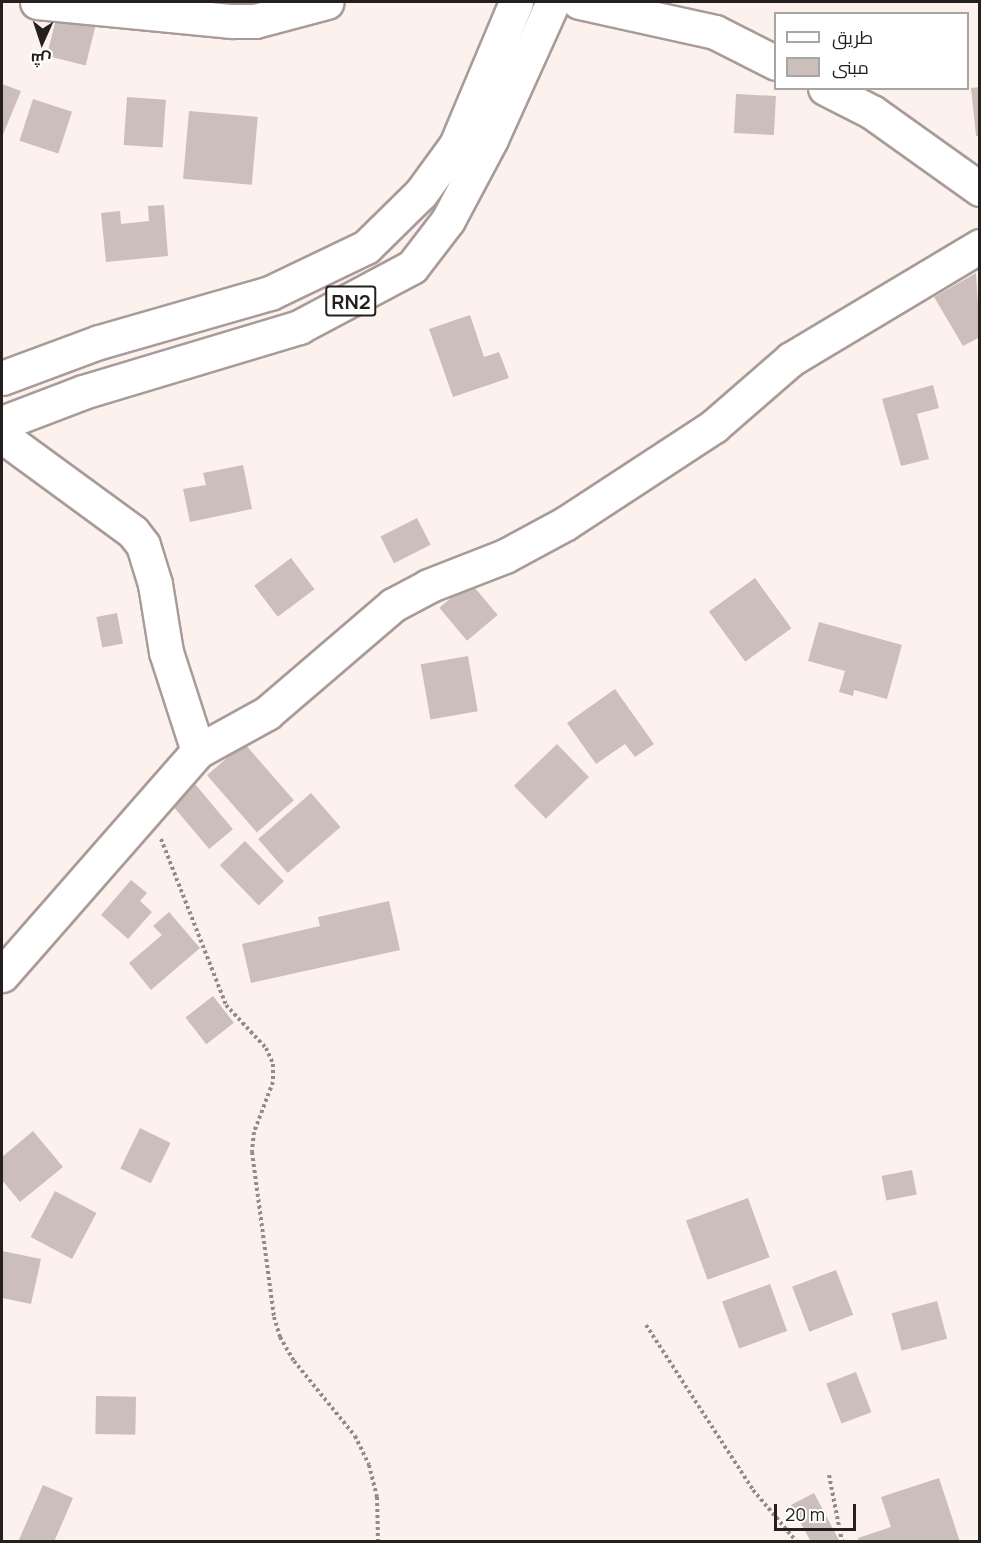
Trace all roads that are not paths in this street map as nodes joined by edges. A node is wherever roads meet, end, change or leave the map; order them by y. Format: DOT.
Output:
graph roads {
  1 [pos="37,2"];
  2 [pos="327,2"];
  3 [pos="516,2"];
  4 [pos="553,2"];
  5 [pos="579,2"];
  6 [pos="774,62"];
  7 [pos="829,90"];
  8 [pos="980,189"];
  9 [pos="980,246"];
  10 [pos="2,378"];
  11 [pos="2,423"];
  12 [pos="2,436"];
  13 [pos="198,751"];
  14 [pos="2,975"];
  1 -- 2 [label="main road"];
  3 -- 10 [label="main road, RN2"];
  4 -- 11 [label="main road, RN2"];
  5 -- 6 [label="main road"];
  7 -- 8 [label="main road"];
  9 -- 13 [label="main road"];
  12 -- 13 [label="main road"];
  13 -- 14 [label="main road"];
}
